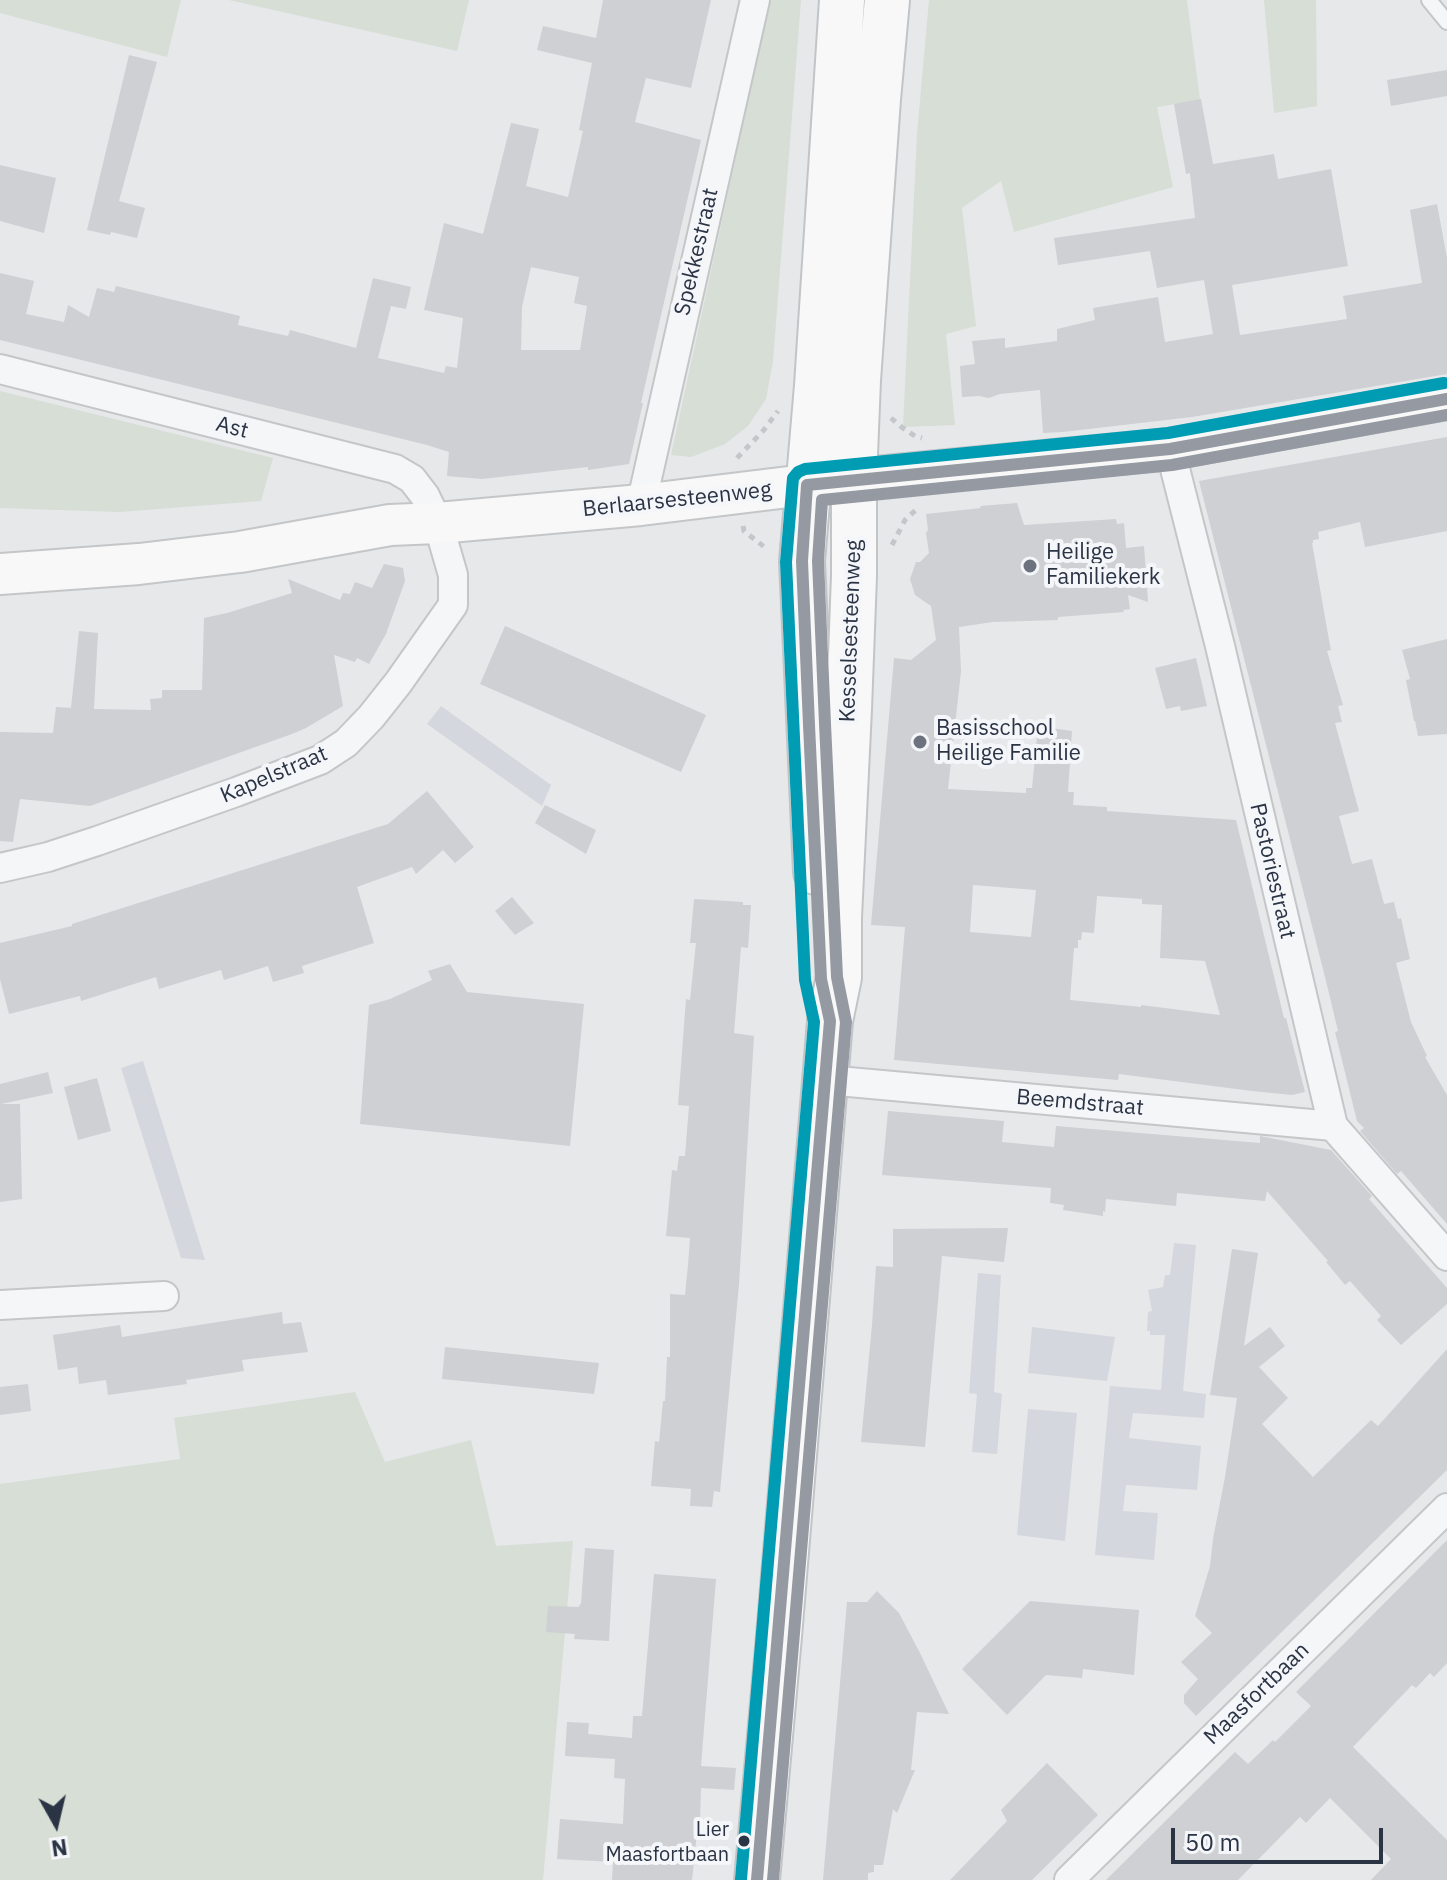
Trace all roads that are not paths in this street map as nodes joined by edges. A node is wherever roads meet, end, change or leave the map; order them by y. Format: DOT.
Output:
graph roads {
  1 [pos="755,0"];
  2 [pos="842,0"];
  3 [pos="887,0"];
  4 [pos="1429,0"];
  5 [pos="1447,22"];
  6 [pos="0,369"];
  7 [pos="1447,399"];
  8 [pos="1170,449"];
  9 [pos="854,479"];
  10 [pos="807,485"];
  11 [pos="641,505"];
  12 [pos="438,523"];
  13 [pos="0,574"];
  14 [pos="0,868"];
  15 [pos="830,1021"];
  16 [pos="827,1080"];
  17 [pos="1333,1126"];
  18 [pos="1447,1256"];
  19 [pos="164,1296"];
  20 [pos="0,1305"];
  21 [pos="1447,1508"];
  22 [pos="757,1880"];
  23 [pos="1069,1880"];
  1 -- 11 [label="street, Spekkestraat"];
  2 -- 10 [label="main road, Kesselsesteenweg"];
  3 -- 9 [label="main road, Kesselsesteenweg"];
  4 -- 5 [label="lane"];
  6 -- 12 [label="street, Ast"];
  7 -- 8 [label="street, Berlaarsesteenweg"];
  8 -- 9 [label="street, Berlaarsesteenweg"];
  8 -- 17 [label="street, Pastoriestraat"];
  9 -- 10 [label="street, Berlaarsesteenweg"];
  9 -- 15 [label="main road, Kesselsesteenweg"];
  10 -- 11 [label="street, Berlaarsesteenweg"];
  10 -- 15 [label="main road, Kesselsesteenweg"];
  11 -- 12 [label="street, Berlaarsesteenweg"];
  12 -- 13 [label="street, Berlaarsesteenweg"];
  12 -- 14 [label="street, Kapelstraat"];
  15 -- 16 [label="main road, Kesselsesteenweg"];
  16 -- 17 [label="street, Beemdstraat"];
  16 -- 22 [label="main road, Kesselsesteenweg"];
  17 -- 18 [label="street, Pastoriestraat"];
  19 -- 20 [label="street"];
  21 -- 23 [label="street, Maasfortbaan"];
}
